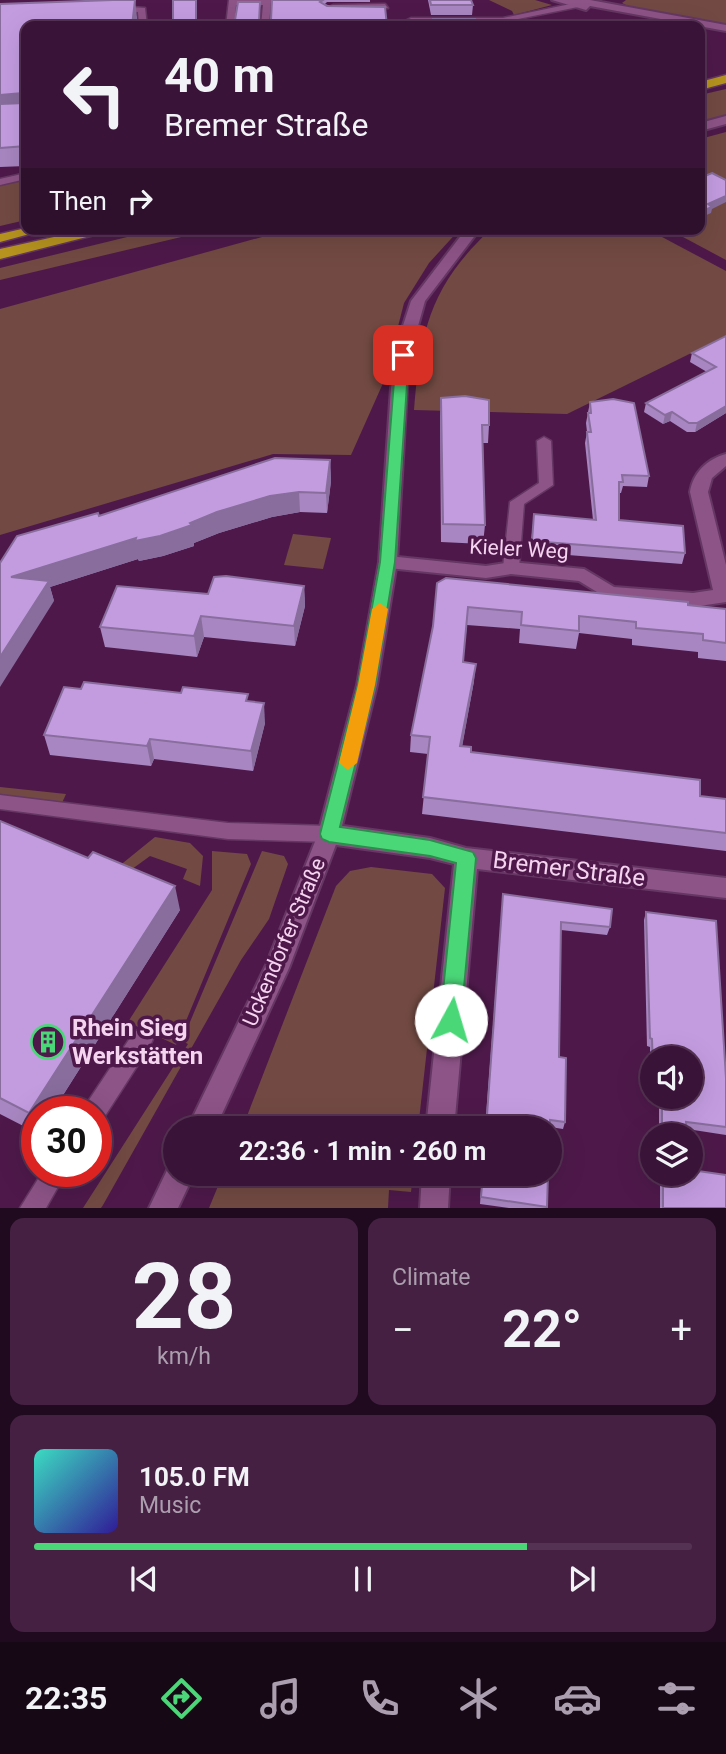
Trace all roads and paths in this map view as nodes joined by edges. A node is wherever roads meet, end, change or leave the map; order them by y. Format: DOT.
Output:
graph roads {
  1 [pos="556,0"];
  2 [pos="597,0"];
  3 [pos="233,1"];
  4 [pos="267,1"];
  5 [pos="578,3"];
  6 [pos="327,7"];
  7 [pos="390,8"];
  8 [pos="106,9"];
  9 [pos="143,21"];
  10 [pos="231,21"];
  11 [pos="265,21"];
  12 [pos="408,21"];
  13 [pos="489,21"];
  14 [pos="661,21"];
  15 [pos="677,21"];
  16 [pos="705,26"];
  17 [pos="705,29"];
  18 [pos="726,30"];
  19 [pos="726,79"];
  20 [pos="705,85"];
  21 [pos="726,120"];
  22 [pos="705,126"];
  23 [pos="21,177"];
  24 [pos="0,182"];
  25 [pos="21,233"];
  26 [pos="84,235"];
  27 [pos="468,235"];
  28 [pos="0,238"];
  29 [pos="0,254"];
  30 [pos="544,440"];
  31 [pos="726,459"];
  32 [pos="388,562"];
  33 [pos="512,568"];
  34 [pos="725,595"];
  35 [pos="0,802"];
  36 [pos="329,834"];
  37 [pos="467,858"];
  38 [pos="726,888"];
  39 [pos="142,1039"];
  40 [pos="105,1096"];
  41 [pos="207,1116"];
  42 [pos="441,1116"];
  43 [pos="174,1186"];
  44 [pos="435,1186"];
  45 [pos="46,1187"];
  46 [pos="32,1208"];
  47 [pos="163,1208"];
  48 [pos="434,1208"];
  1 -- 5 [label="street"];
  2 -- 5 [label="street"];
  3 -- 4 [label="lane"];
  3 -- 10 [label="lane"];
  4 -- 11 [label="lane"];
  5 -- 13 [label="lane"];
  5 -- 14 [label="street"];
  5 -- 15 [label="street"];
  6 -- 7 [label="lane"];
  7 -- 12 [label="lane"];
  8 -- 9 [label="lane"];
  16 -- 18 [label="street"];
  17 -- 18 [label="street"];
  19 -- 20 [label="highway"];
  21 -- 22 [label="street"];
  23 -- 24 [label="lane"];
  25 -- 28 [label="highway"];
  26 -- 29 [label="highway"];
  27 -- 32 [label="street, Uckendorfer Straße"];
  30 -- 33 [label="lane"];
  31 -- 34 [label="street"];
  32 -- 33 [label="street, Kieler Weg"];
  32 -- 36 [label="street, Uckendorfer Straße"];
  33 -- 34 [label="street, Kieler Weg"];
  35 -- 36 [label="lane"];
  36 -- 37 [label="street, Bremer Straße"];
  36 -- 41 [label="street, Uckendorfer Straße"];
  37 -- 38 [label="street, Bremer Straße"];
  37 -- 42 [label="street"];
  39 -- 40 [label="lane"];
  43 -- 47 [label="street"];
  44 -- 48 [label="street"];
  45 -- 46 [label="lane"];
}
